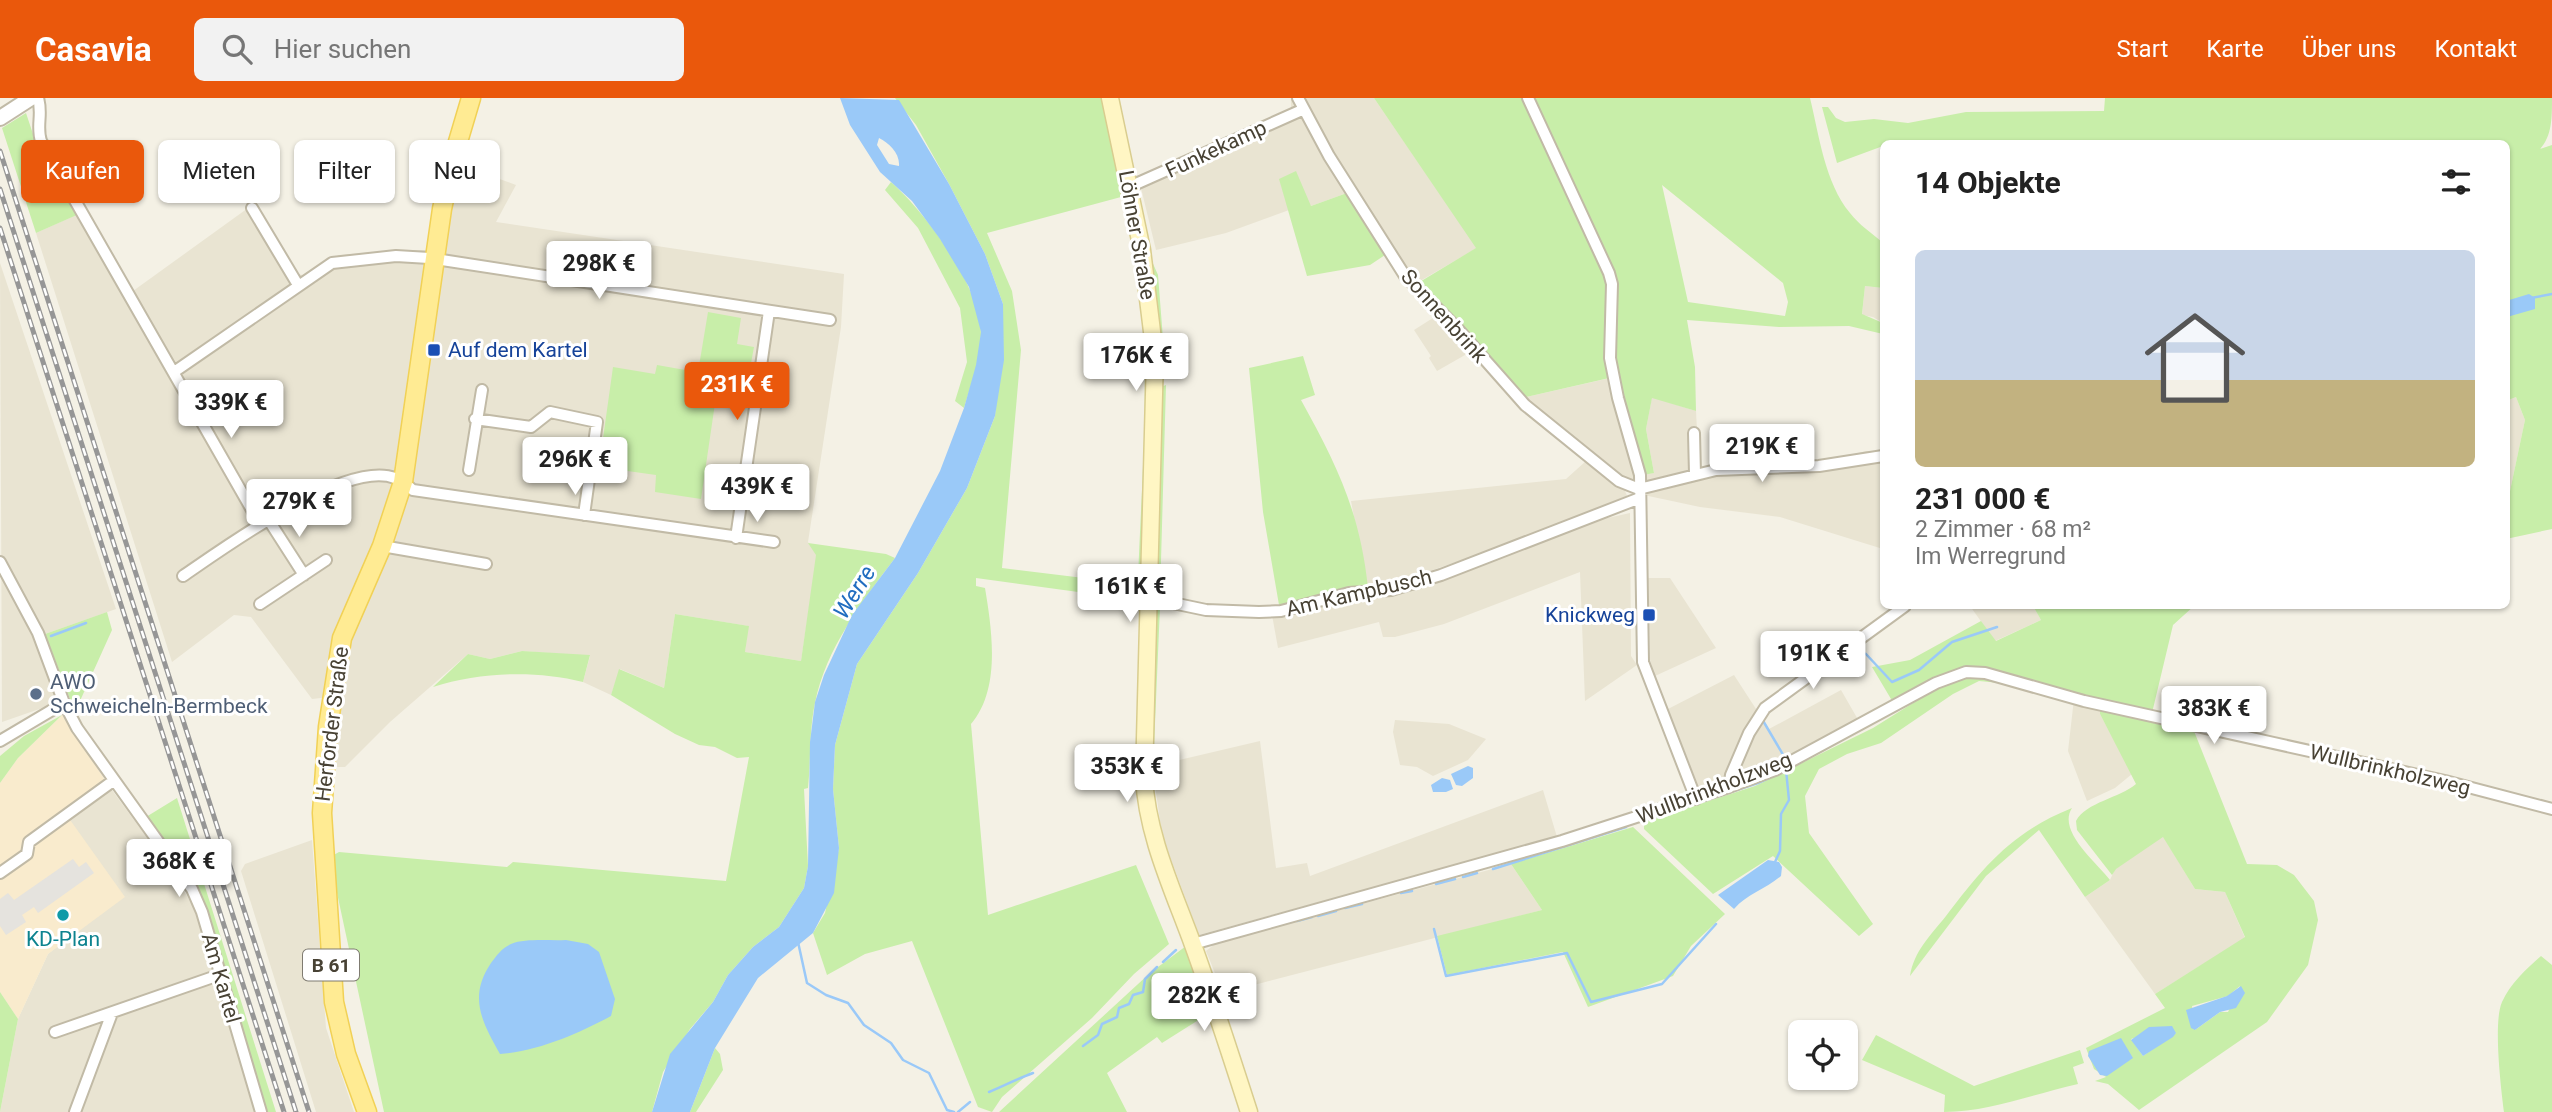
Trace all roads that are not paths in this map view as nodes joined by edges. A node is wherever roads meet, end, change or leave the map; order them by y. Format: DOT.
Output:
graph roads {
  1 [pos="471,98"];
  2 [pos="1110,98"];
  3 [pos="1298,98"];
  4 [pos="1528,98"];
  5 [pos="31,100"];
  6 [pos="1302,110"];
  7 [pos="0,118"];
  8 [pos="1129,187"];
  9 [pos="252,208"];
  10 [pos="435,259"];
  11 [pos="298,285"];
  12 [pos="769,311"];
  13 [pos="830,320"];
  14 [pos="174,372"];
  15 [pos="482,390"];
  16 [pos="475,419"];
  17 [pos="1694,433"];
  18 [pos="1880,456"];
  19 [pos="469,470"];
  20 [pos="1695,474"];
  21 [pos="403,482"];
  22 [pos="1640,493"];
  23 [pos="584,514"];
  24 [pos="264,522"];
  25 [pos="736,538"];
  26 [pos="774,542"];
  27 [pos="382,546"];
  28 [pos="326,560"];
  29 [pos="0,562"];
  30 [pos="486,564"];
  31 [pos="304,575"];
  32 [pos="183,576"];
  33 [pos="1149,598"];
  34 [pos="260,604"];
  35 [pos="1901,609"];
  36 [pos="64,703"];
  37 [pos="0,741"];
  38 [pos="113,780"];
  39 [pos="1729,787"];
  40 [pos="1696,799"];
  41 [pos="2552,809"];
  42 [pos="0,873"];
  43 [pos="1193,944"];
  44 [pos="219,975"];
  45 [pos="112,1013"];
  46 [pos="55,1032"];
  47 [pos="75,1112"];
  48 [pos="261,1112"];
  49 [pos="367,1112"];
  50 [pos="1249,1112"];
  1 -- 10 [label="main road, Herforder Straße / B 61"];
  2 -- 8 [label="main road, Löhner Straße"];
  3 -- 6 [label="street, Sonnenbrink"];
  4 -- 22 [label="street"];
  5 -- 7 [label="street"];
  5 -- 14 [label="street"];
  6 -- 8 [label="street, Funkekamp"];
  6 -- 22 [label="street, Sonnenbrink"];
  8 -- 33 [label="main road, Löhner Straße"];
  9 -- 11 [label="street"];
  10 -- 11 [label="street"];
  10 -- 12 [label="street"];
  10 -- 21 [label="main road, Herforder Straße / B 61"];
  11 -- 14 [label="street"];
  12 -- 13 [label="street"];
  12 -- 25 [label="street"];
  14 -- 24 [label="street"];
  15 -- 16 [label="street"];
  16 -- 19 [label="street"];
  16 -- 23 [label="street"];
  17 -- 20 [label="street"];
  18 -- 20 [label="street"];
  20 -- 22 [label="street"];
  21 -- 23 [label="street"];
  21 -- 24 [label="street"];
  21 -- 27 [label="main road, Herforder Straße / B 61"];
  22 -- 33 [label="street, Am Kampbusch"];
  22 -- 40 [label="street"];
  23 -- 25 [label="street"];
  24 -- 31 [label="street"];
  24 -- 32 [label="street"];
  25 -- 26 [label="street"];
  27 -- 30 [label="street"];
  27 -- 49 [label="main road, Herforder Straße / B 61"];
  28 -- 31 [label="street"];
  29 -- 36 [label="street, Am Kartel"];
  31 -- 34 [label="street"];
  33 -- 43 [label="main road, Löhner Straße"];
  35 -- 39 [label="street"];
  36 -- 37 [label="street"];
  36 -- 38 [label="street, Am Kartel"];
  38 -- 42 [label="street"];
  38 -- 44 [label="street, Am Kartel"];
  39 -- 40 [label="street, Wullbrinkholzweg"];
  39 -- 41 [label="street, Wullbrinkholzweg"];
  40 -- 43 [label="street, Wullbrinkholzweg"];
  43 -- 50 [label="main road, Löhner Straße"];
  44 -- 45 [label="street"];
  44 -- 48 [label="street, Am Kartel"];
  45 -- 46 [label="street"];
  45 -- 47 [label="street"];
}
